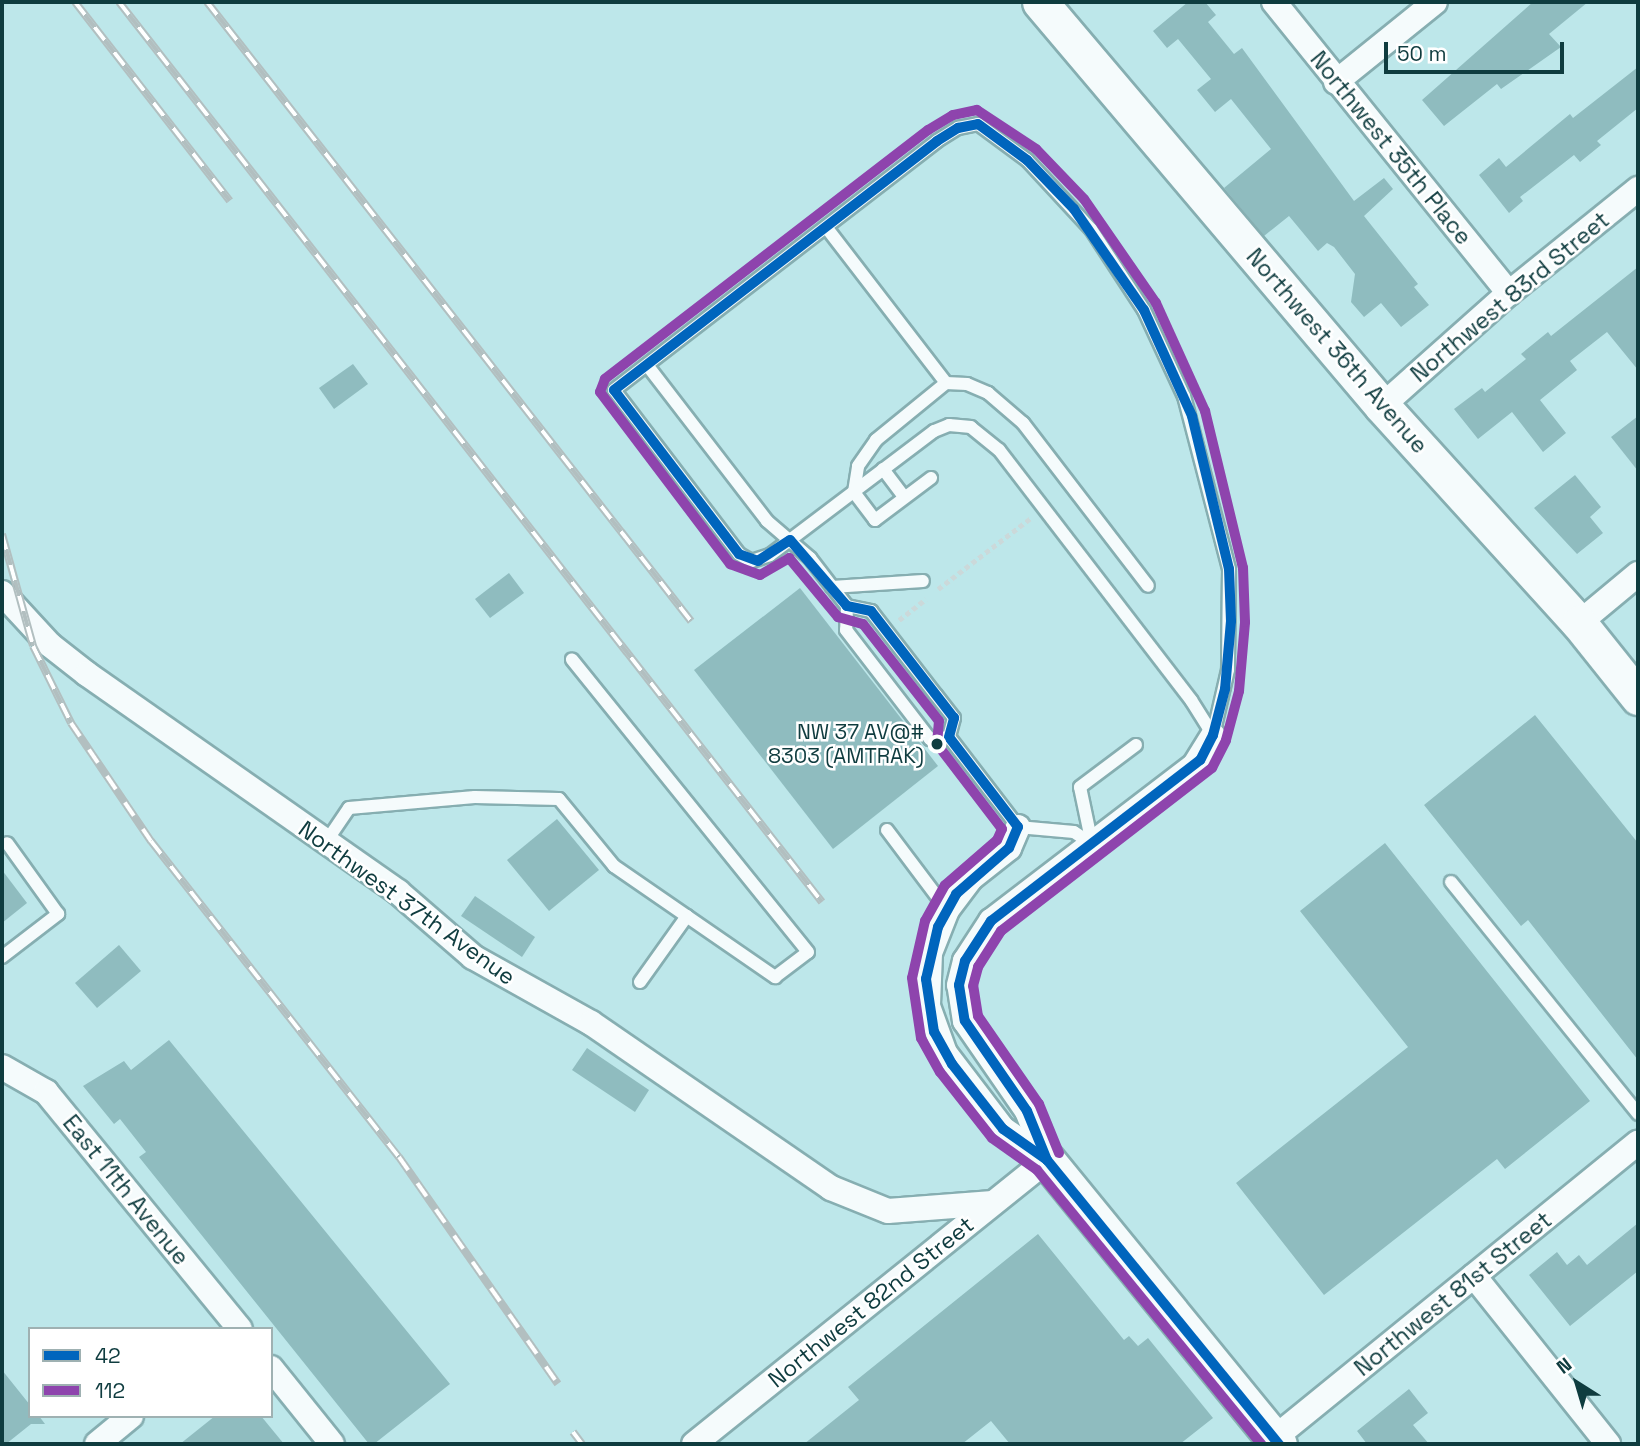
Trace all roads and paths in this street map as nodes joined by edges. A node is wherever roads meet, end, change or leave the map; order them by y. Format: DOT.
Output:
graph roads {
  1 [pos="1040,2"];
  2 [pos="1274,2"];
  3 [pos="1435,2"];
  4 [pos="1336,82"];
  5 [pos="1638,189"];
  6 [pos="825,227"];
  7 [pos="1508,293"];
  8 [pos="647,365"];
  9 [pos="946,383"];
  10 [pos="1382,406"];
  11 [pos="883,469"];
  12 [pos="931,478"];
  13 [pos="854,492"];
  14 [pos="904,497"];
  15 [pos="1043,508"];
  16 [pos="790,540"];
  17 [pos="1638,574"];
  18 [pos="923,581"];
  19 [pos="1148,586"];
  20 [pos="832,587"];
  21 [pos="2,593"];
  22 [pos="847,606"];
  23 [pos="1578,623"];
  24 [pos="886,630"];
  25 [pos="572,659"];
  26 [pos="1638,696"];
  27 [pos="1213,735"];
  28 [pos="948,737"];
  29 [pos="1136,745"];
  30 [pos="1018,827"];
  31 [pos="887,830"];
  32 [pos="326,842"];
  33 [pos="6,843"];
  34 [pos="1092,844"];
  35 [pos="1451,882"];
  36 [pos="947,910"];
  37 [pos="687,916"];
  38 [pos="2,957"];
  39 [pos="640,982"];
  40 [pos="2,1067"];
  41 [pos="1638,1114"];
  42 [pos="1638,1143"];
  43 [pos="1047,1160"];
  44 [pos="993,1203"];
  45 [pos="1474,1276"];
  46 [pos="237,1327"];
  47 [pos="273,1370"];
  48 [pos="129,1418"];
  49 [pos="1274,1442"];
  50 [pos="97,1444"];
  51 [pos="332,1444"];
  52 [pos="694,1444"];
  53 [pos="1608,1444"];
  1 -- 10 [label="street, Northwest 36th Avenue"];
  2 -- 4 [label="street, Northwest 35th Place"];
  3 -- 4 [label="street"];
  4 -- 7 [label="street, Northwest 35th Place"];
  5 -- 7 [label="street, Northwest 83rd Street"];
  6 -- 8 [label="lane"];
  6 -- 9 [label="lane"];
  6 -- 27 [label="lane"];
  7 -- 10 [label="street, Northwest 83rd Street"];
  8 -- 16 [label="lane"];
  8 -- 16 [label="lane"];
  9 -- 13 [label="lane"];
  9 -- 19 [label="lane"];
  10 -- 23 [label="street, Northwest 36th Avenue"];
  11 -- 13 [label="lane"];
  11 -- 14 [label="lane"];
  11 -- 15 [label="lane"];
  12 -- 14 [label="lane"];
  13 -- 14 [label="lane"];
  13 -- 16 [label="lane"];
  15 -- 24 [label="path"];
  15 -- 27 [label="lane"];
  16 -- 20 [label="lane"];
  17 -- 23 [label="street"];
  18 -- 20 [label="lane"];
  20 -- 22 [label="lane"];
  21 -- 32 [label="street, Northwest 37th Avenue"];
  22 -- 24 [label="lane"];
  22 -- 28 [label="lane"];
  23 -- 26 [label="street, Northwest 36th Avenue"];
  24 -- 28 [label="lane"];
  25 -- 37 [label="lane"];
  27 -- 34 [label="street"];
  28 -- 30 [label="lane"];
  29 -- 34 [label="lane"];
  30 -- 34 [label="lane"];
  30 -- 36 [label="street"];
  31 -- 36 [label="lane"];
  32 -- 37 [label="lane"];
  32 -- 44 [label="street, Northwest 37th Avenue"];
  33 -- 38 [label="lane"];
  34 -- 43 [label="street"];
  35 -- 41 [label="lane"];
  36 -- 43 [label="street"];
  37 -- 39 [label="lane"];
  40 -- 46 [label="street, East 11th Avenue"];
  42 -- 45 [label="street, Northwest 81st Street"];
  43 -- 44 [label="street, Northwest 82nd Street"];
  43 -- 49 [label="street"];
  44 -- 52 [label="street, Northwest 82nd Street"];
  45 -- 49 [label="street, Northwest 81st Street"];
  45 -- 53 [label="street"];
  47 -- 51 [label="street"];
  48 -- 50 [label="street"];
}
